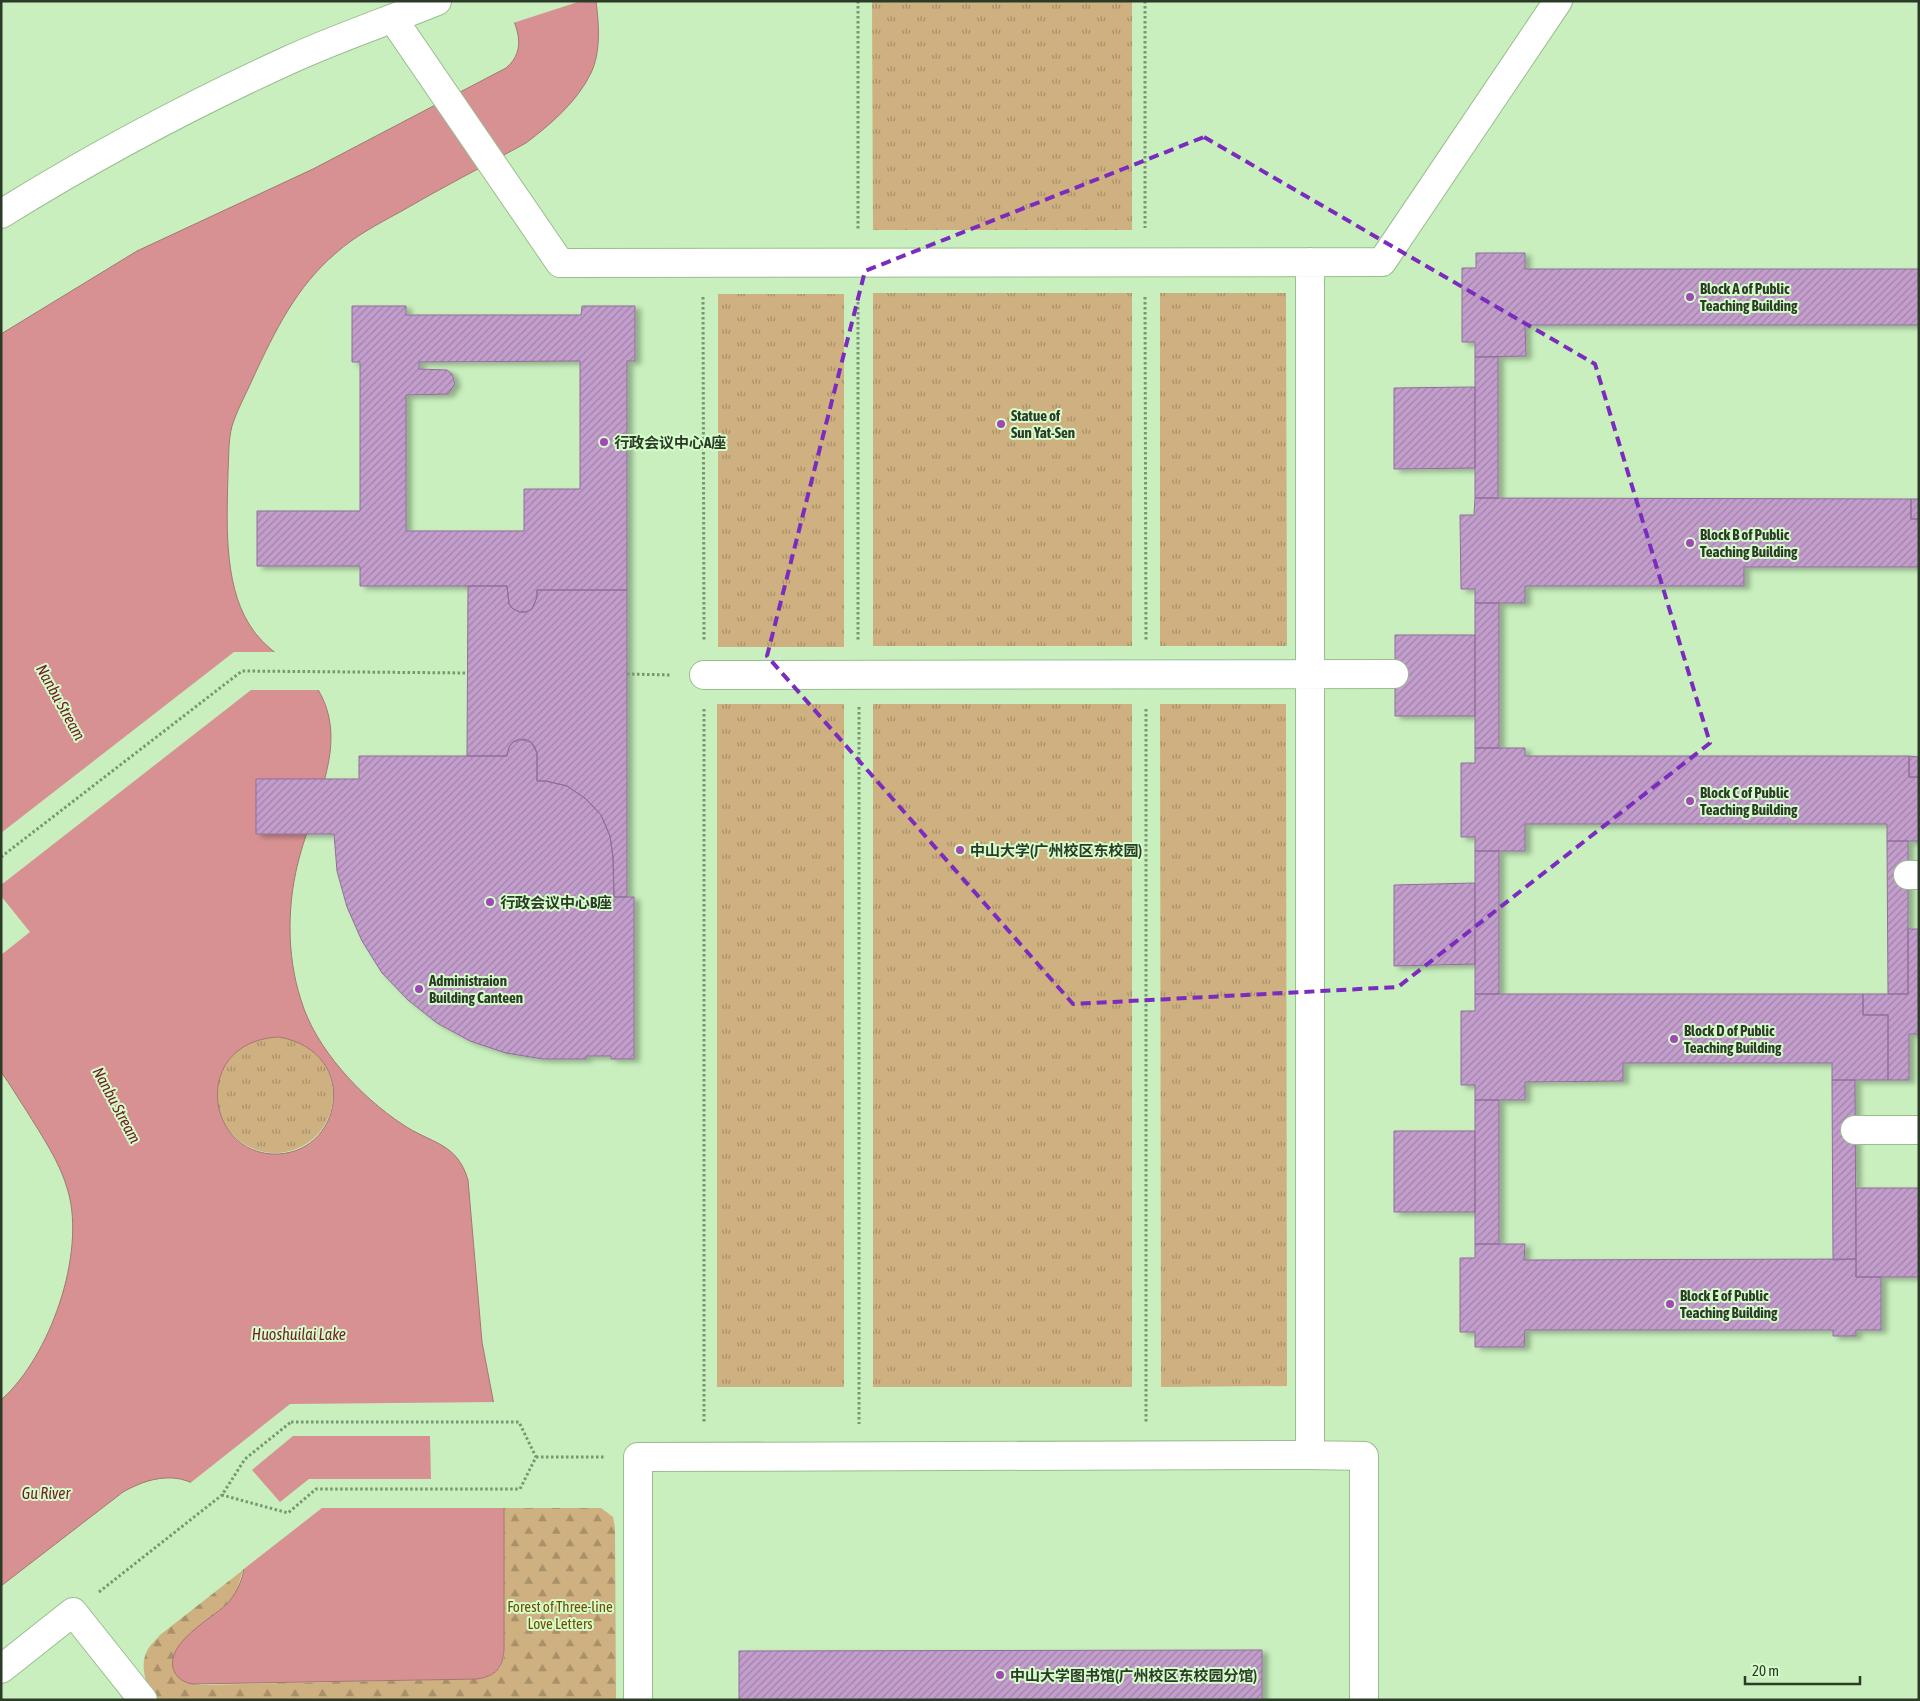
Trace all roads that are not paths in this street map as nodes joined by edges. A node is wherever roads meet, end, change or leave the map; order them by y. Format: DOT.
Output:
graph roads {
  1 [pos="437,1"];
  2 [pos="1558,1"];
  3 [pos="393,19"];
  4 [pos="1,214"];
  5 [pos="1310,262"];
  6 [pos="1310,674"];
  7 [pos="1394,674"];
  8 [pos="704,675"];
  9 [pos="1855,1130"];
  10 [pos="1919,1130"];
  11 [pos="1310,1456"];
  12 [pos="1,1669"];
  13 [pos="143,1700"];
  14 [pos="638,1700"];
  15 [pos="1364,1700"];
  1 -- 3 [label="lane"];
  2 -- 5 [label="lane"];
  3 -- 4 [label="lane"];
  3 -- 5 [label="lane"];
  5 -- 6 [label="lane"];
  6 -- 7 [label="lane"];
  6 -- 8 [label="lane"];
  6 -- 11 [label="lane"];
  9 -- 10 [label="lane"];
  11 -- 14 [label="lane"];
  11 -- 15 [label="lane"];
  12 -- 13 [label="lane"];
}
